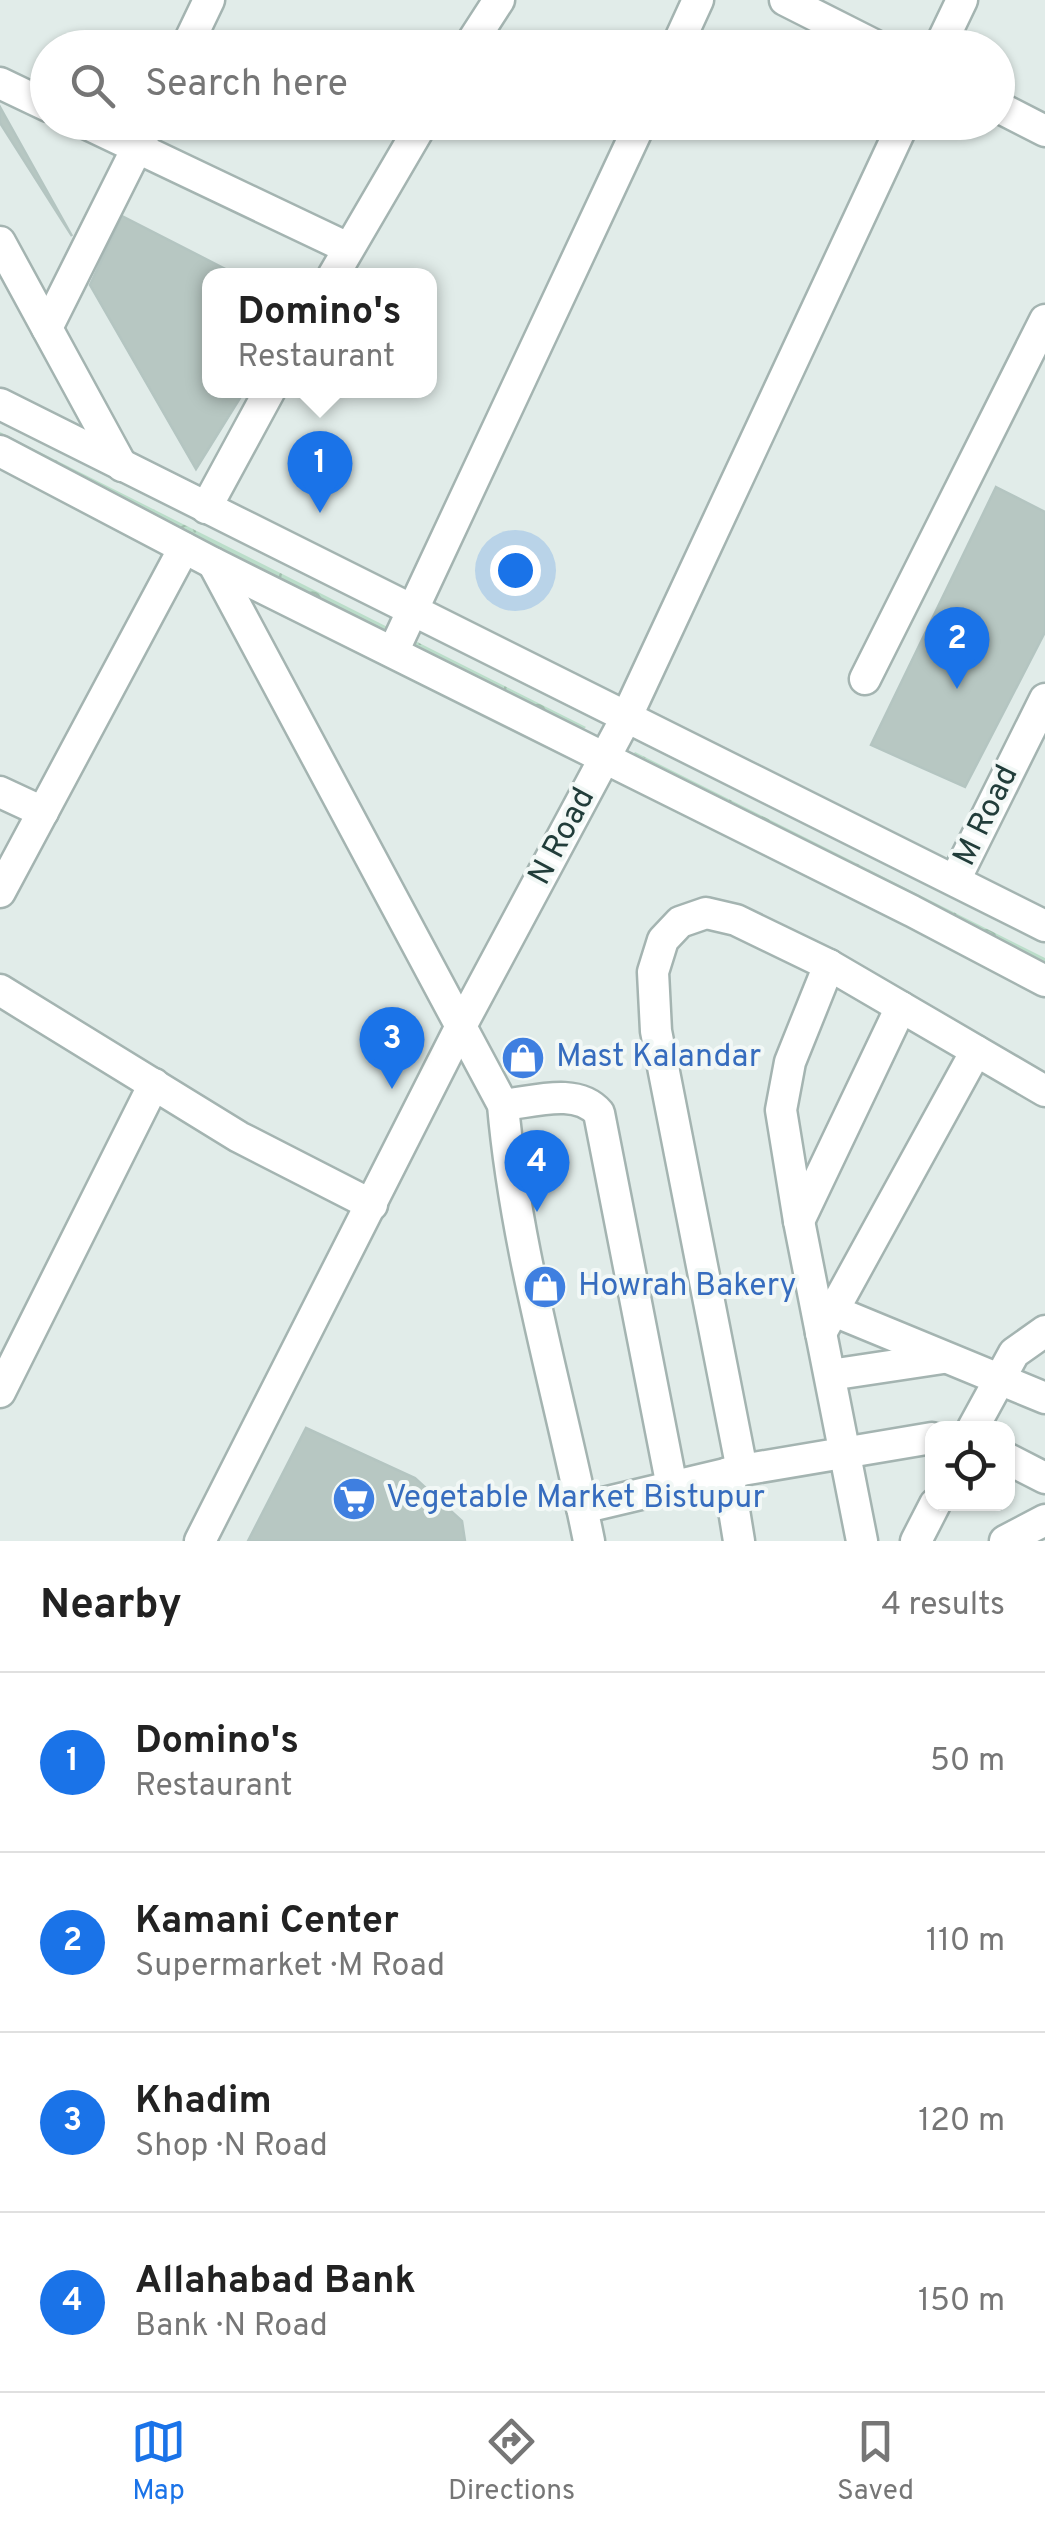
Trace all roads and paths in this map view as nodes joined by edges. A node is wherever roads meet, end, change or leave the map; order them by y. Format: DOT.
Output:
graph roads {
  1 [pos="209,0"];
  2 [pos="499,0"];
  3 [pos="698,0"];
  4 [pos="785,0"];
  5 [pos="962,0"];
  6 [pos="195,30"];
  7 [pos="480,30"];
  8 [pos="684,30"];
  9 [pos="844,30"];
  10 [pos="948,30"];
  11 [pos="0,83"];
  12 [pos="30,97"];
  13 [pos="1015,116"];
  14 [pos="1045,131"];
  15 [pos="141,140"];
  16 [pos="152,140"];
  17 [pos="411,140"];
  18 [pos="632,140"];
  19 [pos="896,140"];
  20 [pos="0,242"];
  21 [pos="348,248"];
  22 [pos="337,268"];
  23 [pos="1045,320"];
  24 [pos="47,328"];
  25 [pos="266,398"];
  26 [pos="0,404"];
  27 [pos="0,452"];
  28 [pos="122,466"];
  29 [pos="206,508"];
  30 [pos="184,548"];
  31 [pos="213,563"];
  32 [pos="412,610"];
  33 [pos="393,652"];
  34 [pos="865,679"];
  35 [pos="1045,699"];
  36 [pos="626,718"];
  37 [pos="605,760"];
  38 [pos="0,792"];
  39 [pos="42,812"];
  40 [pos="955,880"];
  41 [pos="0,892"];
  42 [pos="1045,926"];
  43 [pos="829,964"];
  44 [pos="1045,982"];
  45 [pos="0,990"];
  46 [pos="901,1007"];
  47 [pos="460,1028"];
  48 [pos="976,1050"];
  49 [pos="154,1084"];
  50 [pos="1045,1091"];
  51 [pos="502,1105"];
  52 [pos="372,1204"];
  53 [pos="799,1221"];
  54 [pos="827,1322"];
  55 [pos="1045,1331"];
  56 [pos="946,1357"];
  57 [pos="830,1375"];
  58 [pos="1000,1377"];
  59 [pos="0,1392"];
  60 [pos="1045,1398"];
  61 [pos="977,1421"];
  62 [pos="925,1439"];
  63 [pos="845,1451"];
  64 [pos="1015,1463"];
  65 [pos="735,1472"];
  66 [pos="1045,1478"];
  67 [pos="672,1487"];
  68 [pos="582,1508"];
  69 [pos="931,1511"];
  70 [pos="1045,1520"];
  71 [pos="200,1541"];
  72 [pos="588,1541"];
  73 [pos="738,1541"];
  74 [pos="862,1541"];
  75 [pos="916,1541"];
  76 [pos="1005,1541"];
  1 -- 6 [label="street"];
  2 -- 7 [label="street"];
  3 -- 8 [label="street"];
  4 -- 9 [label="street"];
  5 -- 10 [label="street"];
  11 -- 12 [label="street"];
  13 -- 14 [label="street"];
  15 -- 24 [label="street"];
  16 -- 21 [label="street"];
  17 -- 21 [label="street"];
  18 -- 32 [label="street"];
  19 -- 36 [label="street, N Road"];
  20 -- 24 [label="street"];
  21 -- 22 [label="street"];
  23 -- 34 [label="street"];
  24 -- 28 [label="street"];
  25 -- 29 [label="street"];
  26 -- 28 [label="street"];
  27 -- 30 [label="street"];
  28 -- 29 [label="street"];
  29 -- 32 [label="street"];
  30 -- 31 [label="street"];
  30 -- 39 [label="street"];
  31 -- 33 [label="street"];
  31 -- 47 [label="street"];
  32 -- 33 [label="street"];
  32 -- 36 [label="street"];
  33 -- 37 [label="street"];
  35 -- 40 [label="street, M Road"];
  36 -- 37 [label="street, N Road"];
  36 -- 40 [label="street"];
  37 -- 44 [label="street"];
  37 -- 47 [label="street, N Road"];
  38 -- 39 [label="street"];
  39 -- 41 [label="street"];
  40 -- 42 [label="street"];
  43 -- 46 [label="street"];
  43 -- 53 [label="street"];
  43 -- 65 [label="street"];
  45 -- 49 [label="street"];
  46 -- 48 [label="street"];
  46 -- 53 [label="street"];
  47 -- 51 [label="street"];
  47 -- 52 [label="street, N Road"];
  48 -- 50 [label="street"];
  48 -- 54 [label="street"];
  49 -- 52 [label="street"];
  49 -- 59 [label="street"];
  51 -- 67 [label="street"];
  51 -- 68 [label="street"];
  52 -- 71 [label="street, N Road"];
  53 -- 54 [label="street"];
  54 -- 56 [label="street"];
  54 -- 57 [label="street"];
  55 -- 58 [label="street"];
  56 -- 57 [label="street"];
  56 -- 58 [label="street"];
  57 -- 63 [label="street"];
  58 -- 60 [label="street"];
  58 -- 61 [label="street"];
  62 -- 63 [label="street"];
  63 -- 65 [label="street"];
  63 -- 74 [label="street"];
  64 -- 66 [label="street"];
  65 -- 67 [label="street"];
  65 -- 73 [label="street"];
  67 -- 68 [label="street"];
  68 -- 72 [label="street"];
  69 -- 75 [label="street"];
  70 -- 76 [label="street"];
}
